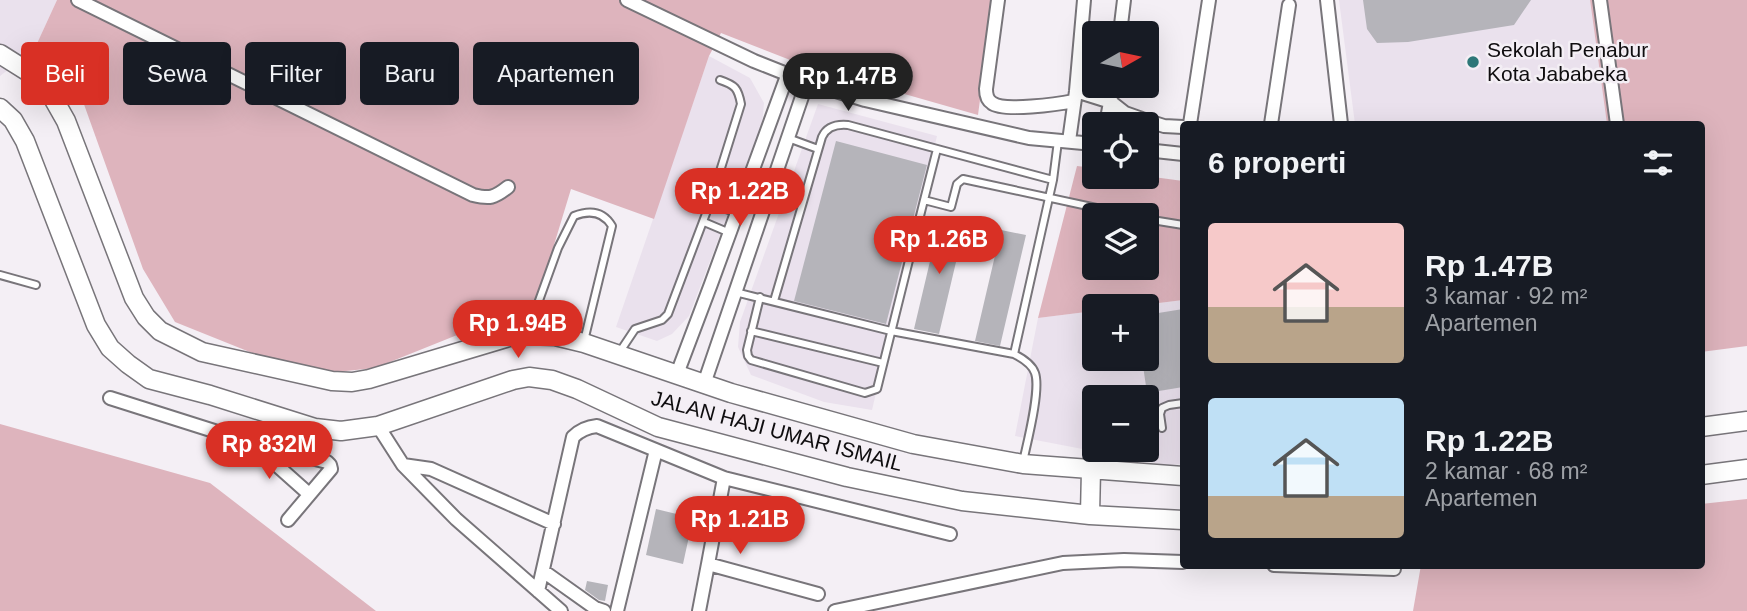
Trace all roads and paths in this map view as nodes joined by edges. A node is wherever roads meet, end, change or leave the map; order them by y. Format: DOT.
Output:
graph roads {
  1 [pos="78,0"];
  2 [pos="627,0"];
  3 [pos="998,0"];
  4 [pos="1084,0"];
  5 [pos="1124,0"];
  6 [pos="1209,0"];
  7 [pos="1327,0"];
  8 [pos="1600,0"];
  9 [pos="1289,5"];
  10 [pos="1121,21"];
  11 [pos="0,54"];
  12 [pos="787,76"];
  13 [pos="720,80"];
  14 [pos="807,82"];
  15 [pos="1075,96"];
  16 [pos="1112,98"];
  17 [pos="1111,102"];
  18 [pos="0,108"];
  19 [pos="1109,112"];
  20 [pos="1190,121"];
  21 [pos="1271,121"];
  22 [pos="1341,121"];
  23 [pos="1617,121"];
  24 [pos="1180,127"];
  25 [pos="788,138"];
  26 [pos="1064,141"];
  27 [pos="1082,143"];
  28 [pos="818,149"];
  29 [pos="937,149"];
  30 [pos="1159,151"];
  31 [pos="1180,154"];
  32 [pos="1053,180"];
  33 [pos="508,187"];
  34 [pos="1049,198"];
  35 [pos="924,200"];
  36 [pos="710,204"];
  37 [pos="1082,205"];
  38 [pos="737,213"];
  39 [pos="1159,221"];
  40 [pos="704,222"];
  41 [pos="1180,225"];
  42 [pos="730,233"];
  43 [pos="0,275"];
  44 [pos="711,284"];
  45 [pos="36,285"];
  46 [pos="736,292"];
  47 [pos="760,297"];
  48 [pos="774,301"];
  49 [pos="751,331"];
  50 [pos="891,331"];
  51 [pos="527,335"];
  52 [pos="584,343"];
  53 [pos="618,354"];
  54 [pos="1014,354"];
  55 [pos="883,363"];
  56 [pos="677,374"];
  57 [pos="704,384"];
  58 [pos="110,398"];
  59 [pos="1180,403"];
  60 [pos="1747,421"];
  61 [pos="378,426"];
  62 [pos="1705,426"];
  63 [pos="315,428"];
  64 [pos="1162,428"];
  65 [pos="252,443"];
  66 [pos="656,450"];
  67 [pos="308,456"];
  68 [pos="1023,464"];
  69 [pos="403,466"];
  70 [pos="1747,469"];
  71 [pos="1091,470"];
  72 [pos="1705,474"];
  73 [pos="1180,476"];
  74 [pos="724,478"];
  75 [pos="309,494"];
  76 [pos="1090,516"];
  77 [pos="288,520"];
  78 [pos="1180,520"];
  79 [pos="554,524"];
  80 [pos="950,534"];
  81 [pos="1180,562"];
  82 [pos="708,564"];
  83 [pos="543,570"];
  84 [pos="538,592"];
  85 [pos="818,594"];
  86 [pos="561,611"];
  87 [pos="604,611"];
  88 [pos="617,611"];
  89 [pos="699,611"];
  90 [pos="835,611"];
  1 -- 33 [label="street"];
  2 -- 12 [label="street"];
  3 -- 15 [label="street"];
  4 -- 15 [label="street"];
  5 -- 10 [label="street"];
  6 -- 20 [label="street"];
  7 -- 22 [label="street"];
  8 -- 23 [label="street"];
  9 -- 21 [label="street"];
  11 -- 51 [label="main road, JALAN HAJI UMAR ISMAIL"];
  12 -- 14 [label="street"];
  12 -- 38 [label="street"];
  13 -- 36 [label="lane"];
  14 -- 25 [label="street"];
  14 -- 26 [label="street"];
  15 -- 17 [label="street"];
  15 -- 26 [label="street"];
  16 -- 17 [label="street"];
  17 -- 19 [label="street"];
  17 -- 24 [label="street"];
  18 -- 63 [label="main road, JALAN HAJI UMAR ISMAIL"];
  25 -- 28 [label="lane"];
  25 -- 46 [label="street"];
  26 -- 27 [label="street"];
  26 -- 32 [label="lane"];
  28 -- 29 [label="lane"];
  28 -- 48 [label="lane"];
  29 -- 32 [label="lane"];
  29 -- 35 [label="lane"];
  30 -- 31 [label="street"];
  32 -- 34 [label="lane"];
  34 -- 35 [label="lane"];
  34 -- 37 [label="lane"];
  34 -- 54 [label="lane"];
  35 -- 50 [label="lane"];
  36 -- 38 [label="lane"];
  36 -- 40 [label="lane"];
  38 -- 42 [label="street"];
  39 -- 41 [label="lane"];
  40 -- 42 [label="lane"];
  40 -- 53 [label="lane"];
  42 -- 44 [label="street"];
  43 -- 45 [label="lane"];
  44 -- 46 [label="street"];
  44 -- 56 [label="street"];
  46 -- 47 [label="lane"];
  46 -- 57 [label="street"];
  47 -- 48 [label="lane"];
  47 -- 49 [label="lane"];
  48 -- 50 [label="lane"];
  49 -- 55 [label="lane"];
  49 -- 55 [label="lane"];
  50 -- 54 [label="lane"];
  50 -- 55 [label="lane"];
  51 -- 52 [label="main road, JALAN HAJI UMAR ISMAIL"];
  51 -- 52 [label="lane"];
  52 -- 53 [label="main road, JALAN HAJI UMAR ISMAIL"];
  53 -- 56 [label="main road, JALAN HAJI UMAR ISMAIL"];
  54 -- 68 [label="lane"];
  56 -- 57 [label="main road, JALAN HAJI UMAR ISMAIL"];
  57 -- 68 [label="main road, JALAN HAJI UMAR ISMAIL"];
  58 -- 65 [label="street"];
  59 -- 64 [label="lane"];
  60 -- 62 [label="main road"];
  61 -- 63 [label="main road, JALAN HAJI UMAR ISMAIL"];
  61 -- 69 [label="street"];
  61 -- 76 [label="main road, JALAN HAJI UMAR ISMAIL"];
  63 -- 67 [label="street"];
  65 -- 67 [label="street"];
  65 -- 75 [label="street"];
  66 -- 74 [label="street"];
  66 -- 79 [label="street"];
  66 -- 88 [label="street"];
  67 -- 75 [label="street"];
  68 -- 71 [label="main road, JALAN HAJI UMAR ISMAIL"];
  69 -- 79 [label="street"];
  69 -- 84 [label="street"];
  70 -- 72 [label="main road"];
  71 -- 73 [label="main road, JALAN HAJI UMAR ISMAIL"];
  71 -- 76 [label="main road"];
  74 -- 80 [label="street"];
  74 -- 82 [label="street"];
  75 -- 77 [label="street"];
  76 -- 78 [label="main road, JALAN HAJI UMAR ISMAIL"];
  79 -- 83 [label="street"];
  81 -- 90 [label="street"];
  82 -- 85 [label="street"];
  82 -- 89 [label="street"];
  83 -- 84 [label="street"];
  83 -- 87 [label="street"];
  84 -- 86 [label="street"];
}
